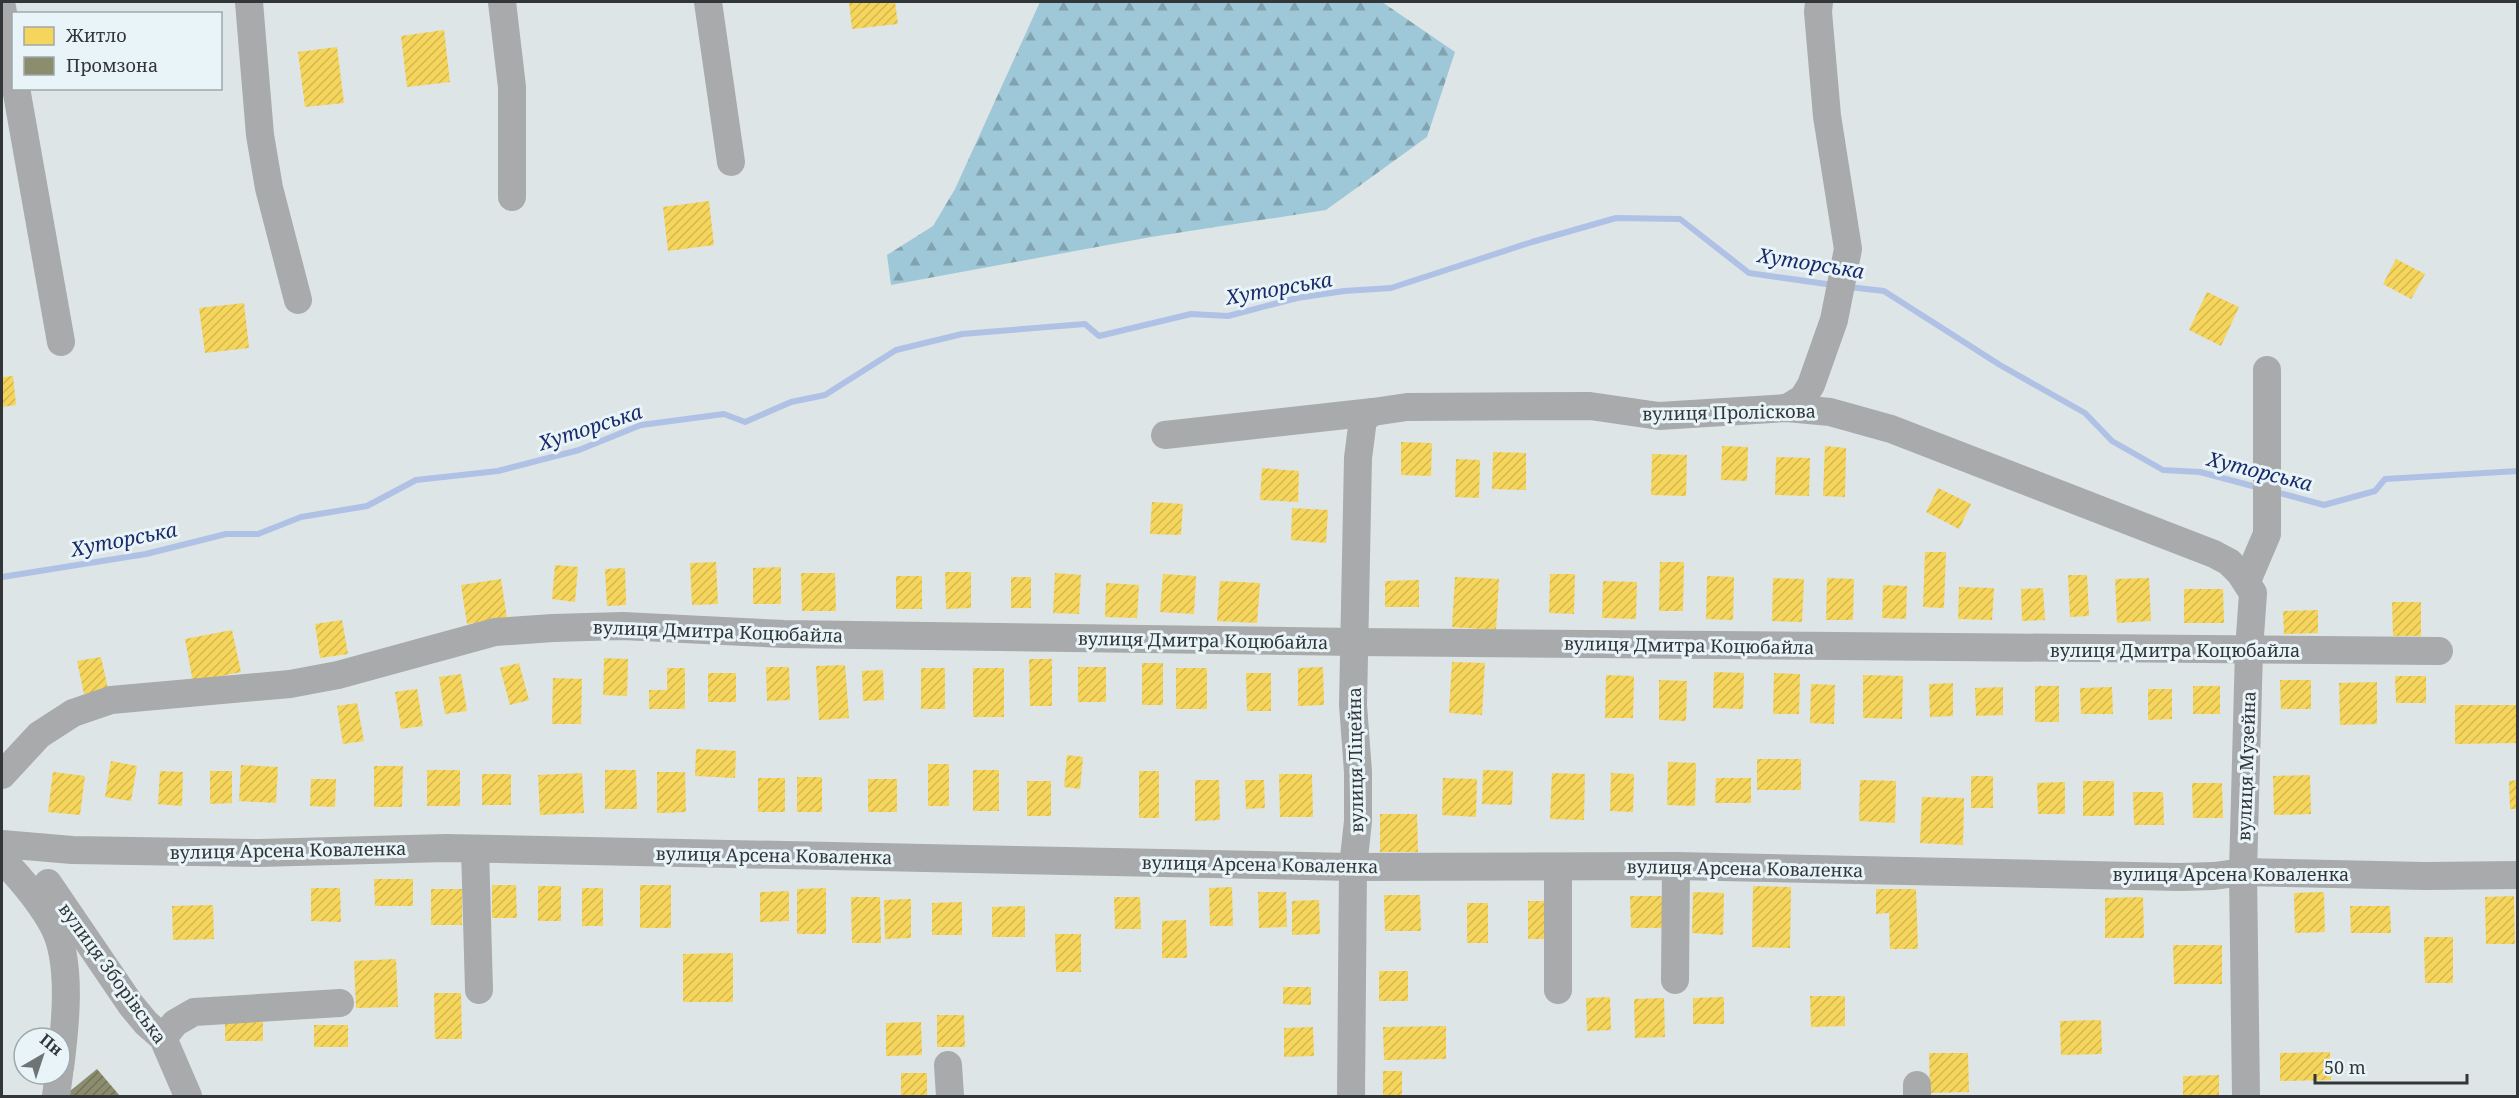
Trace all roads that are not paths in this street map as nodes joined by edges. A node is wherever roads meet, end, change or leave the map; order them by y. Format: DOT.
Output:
graph roads {
  1 [pos="249,2"];
  2 [pos="502,2"];
  3 [pos="708,2"];
  4 [pos="1819,2"];
  5 [pos="2,8"];
  6 [pos="12,64"];
  7 [pos="16,90"];
  8 [pos="731,162"];
  9 [pos="512,197"];
  10 [pos="298,300"];
  11 [pos="61,342"];
  12 [pos="2267,370"];
  13 [pos="1787,408"];
  14 [pos="1373,411"];
  15 [pos="1165,435"];
  16 [pos="2247,581"];
  17 [pos="1356,642"];
  18 [pos="2249,650"];
  19 [pos="2439,651"];
  20 [pos="2,775"];
  21 [pos="2,844"];
  22 [pos="475,849"];
  23 [pos="72,850"];
  24 [pos="2,859"];
  25 [pos="1676,866"];
  26 [pos="1353,867"];
  27 [pos="1558,867"];
  28 [pos="2243,872"];
  29 [pos="2517,875"];
  30 [pos="48,884"];
  31 [pos="54,927"];
  32 [pos="1675,980"];
  33 [pos="479,990"];
  34 [pos="1558,990"];
  35 [pos="340,1003"];
  36 [pos="64,1026"];
  37 [pos="163,1038"];
  38 [pos="948,1065"];
  39 [pos="188,1096"];
  40 [pos="950,1096"];
  41 [pos="1351,1096"];
  42 [pos="2246,1096"];
  1 -- 10 [label="street"];
  2 -- 9 [label="street"];
  3 -- 8 [label="street"];
  4 -- 13 [label="street"];
  5 -- 6 [label="street"];
  7 -- 11 [label="street"];
  12 -- 16 [label="street"];
  13 -- 14 [label="street, вулиця Проліскова"];
  13 -- 16 [label="street, вулиця Проліскова"];
  14 -- 15 [label="street, вулиця Проліскова"];
  14 -- 17 [label="street, вулиця Ліцейна"];
  16 -- 18 [label="street, вулиця Музейна"];
  17 -- 18 [label="street, вулиця Дмитра Коцюбайла"];
  17 -- 20 [label="street, вулиця Дмитра Коцюбайла"];
  17 -- 26 [label="street, вулиця Ліцейна"];
  18 -- 19 [label="street, вулиця Дмитра Коцюбайла"];
  18 -- 28 [label="street, вулиця Музейна"];
  21 -- 23 [label="street, вулиця Арсена Коваленка"];
  22 -- 23 [label="street, вулиця Арсена Коваленка"];
  22 -- 26 [label="street, вулиця Арсена Коваленка"];
  22 -- 33 [label="street"];
  23 -- 30 [label="street"];
  24 -- 31 [label="street"];
  25 -- 27 [label="street, вулиця Арсена Коваленка"];
  25 -- 28 [label="street, вулиця Арсена Коваленка"];
  25 -- 32 [label="street"];
  26 -- 27 [label="street, вулиця Арсена Коваленка"];
  26 -- 41 [label="street, вулиця Ліцейна"];
  27 -- 34 [label="street"];
  28 -- 29 [label="street, вулиця Арсена Коваленка"];
  28 -- 42 [label="street, вулиця Музейна"];
  30 -- 31 [label="street"];
  30 -- 37 [label="street, вулиця Зборівська"];
  31 -- 36 [label="street"];
  35 -- 37 [label="street"];
  37 -- 39 [label="street, вулиця Зборівська"];
  38 -- 40 [label="street"];
}
